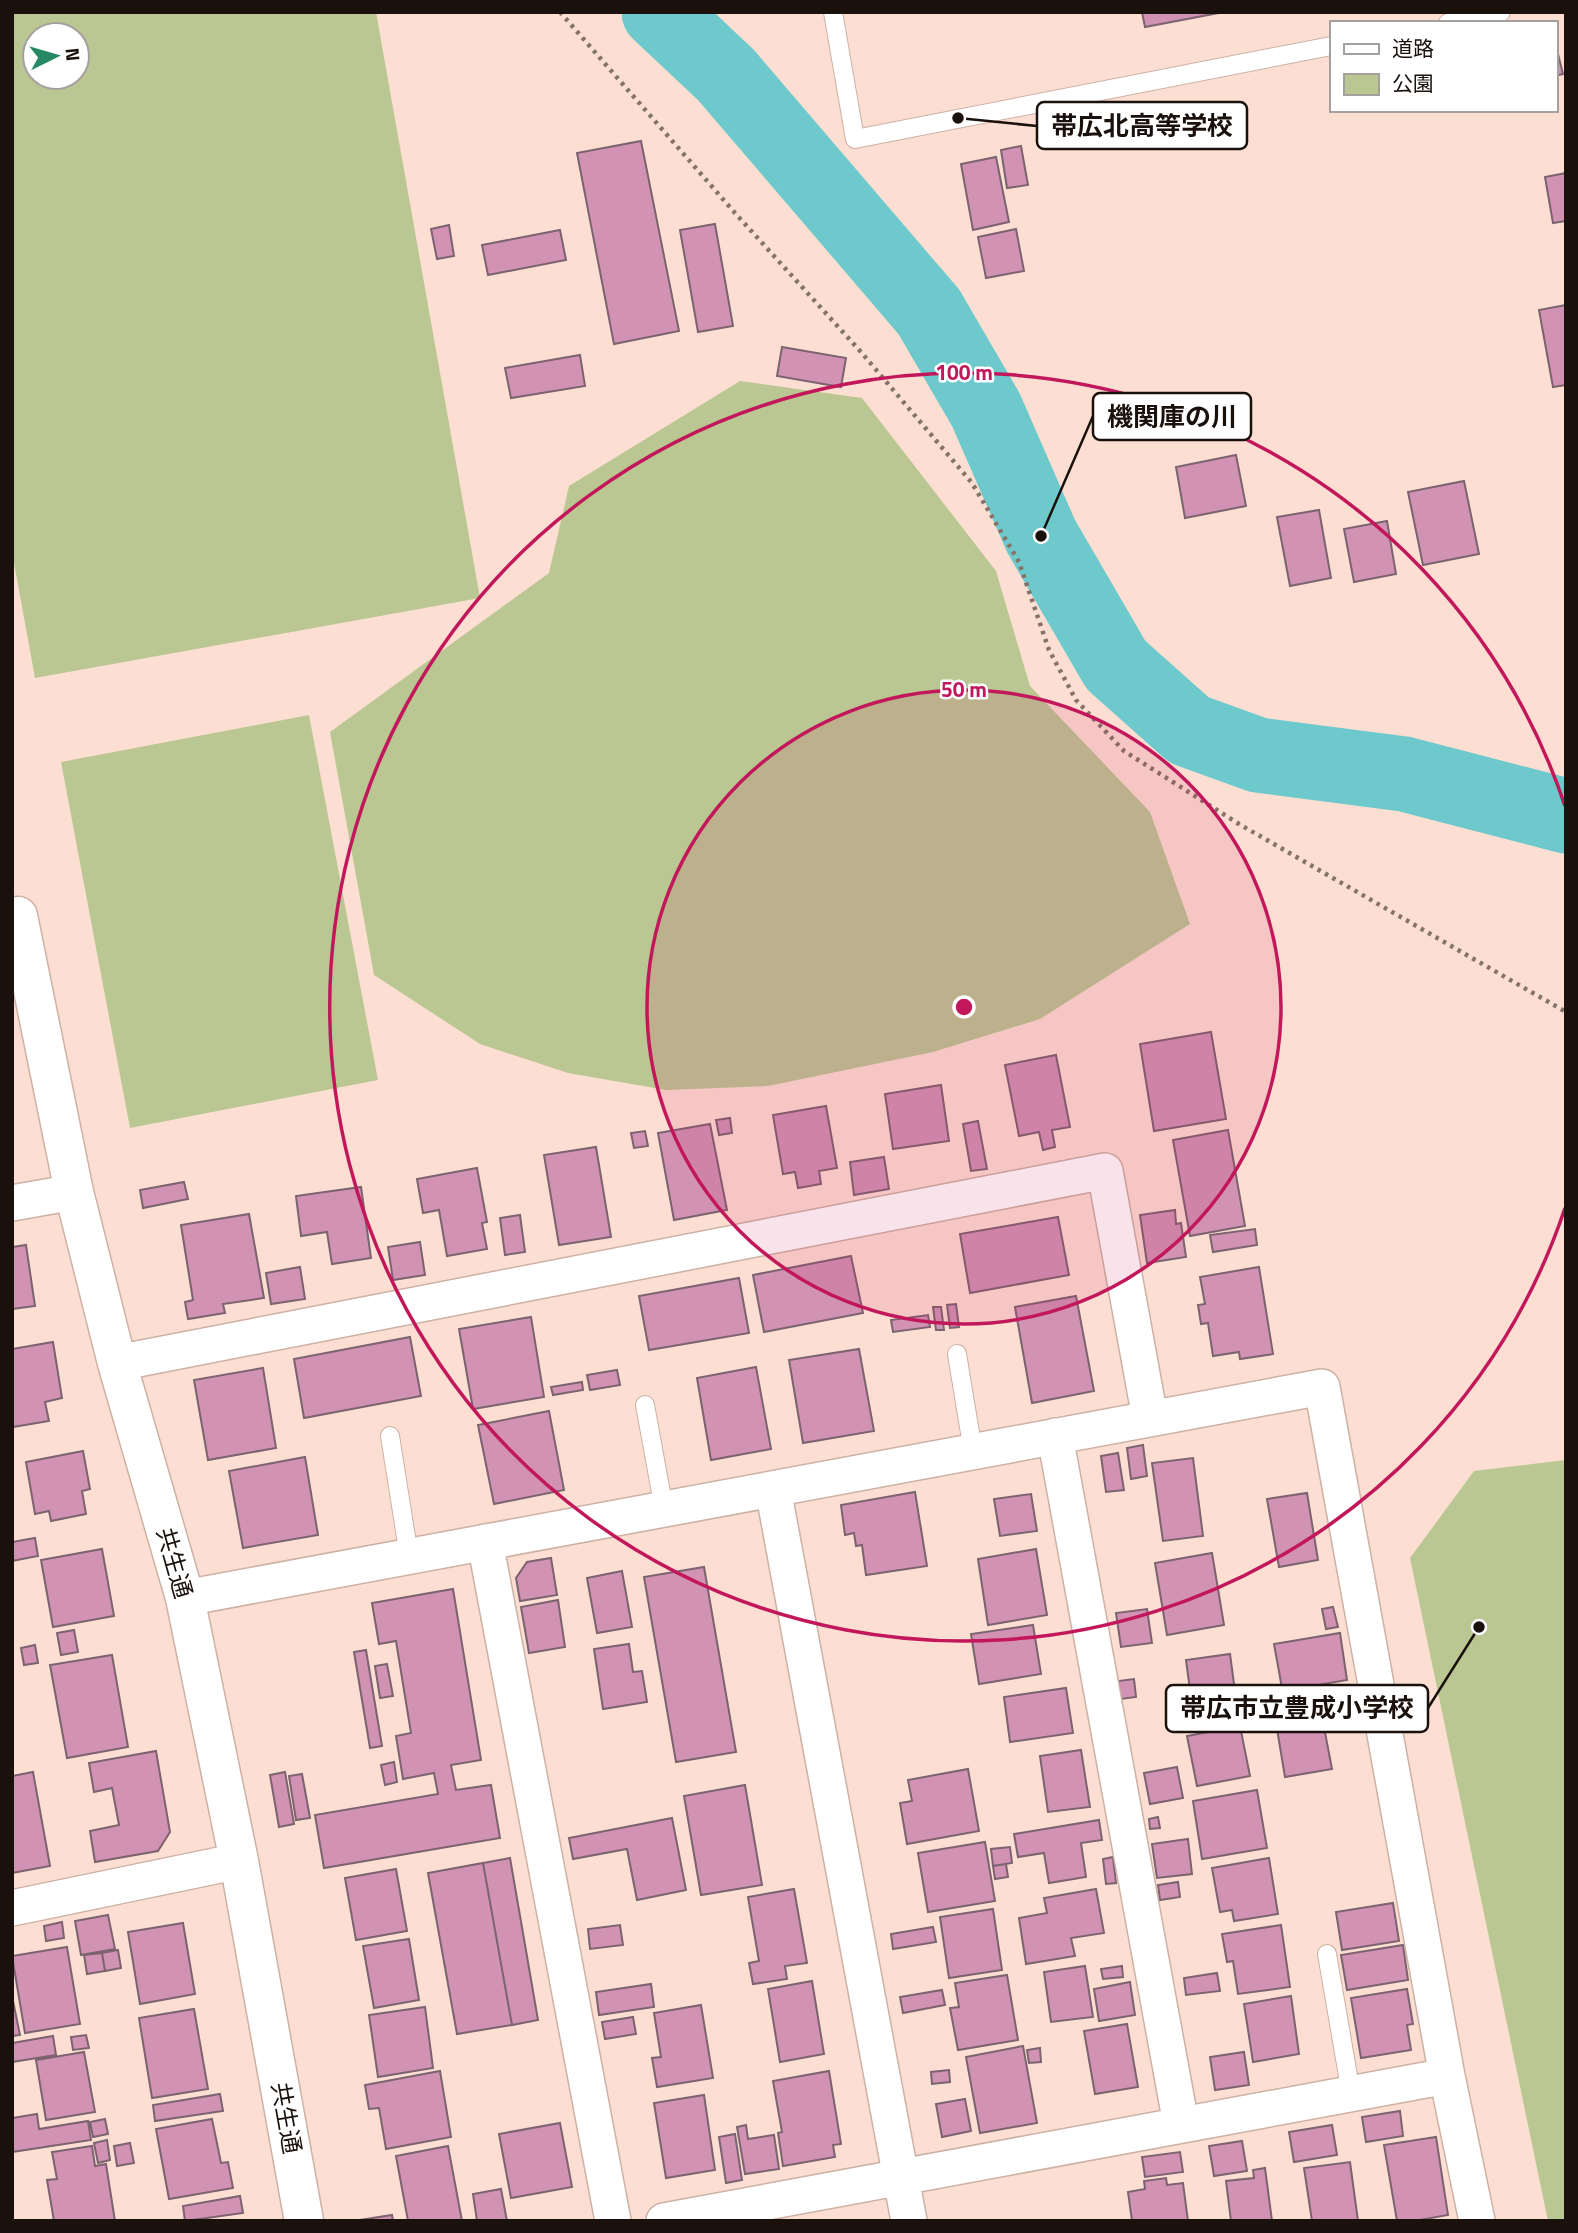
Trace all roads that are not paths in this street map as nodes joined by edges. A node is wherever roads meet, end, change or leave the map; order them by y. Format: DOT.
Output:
graph roads {
  1 [pos="833,12"];
  2 [pos="1501,12"];
  3 [pos="1458,21"];
  4 [pos="1330,46"];
  5 [pos="12,918"];
  6 [pos="74,1192"];
  7 [pos="12,1203"];
  8 [pos="957,1354"];
  9 [pos="117,1363"];
  10 [pos="645,1405"];
  11 [pos="1150,1418"];
  12 [pos="390,1436"];
  13 [pos="1055,1436"];
  14 [pos="973,1451"];
  15 [pos="773,1489"];
  16 [pos="664,1508"];
  17 [pos="485,1542"];
  18 [pos="409,1556"];
  19 [pos="184,1598"];
  20 [pos="239,1861"];
  21 [pos="12,1908"];
  22 [pos="1327,1954"];
  23 [pos="1447,2076"];
  24 [pos="1352,2093"];
  25 [pos="1181,2124"];
  26 [pos="901,2176"];
  27 [pos="304,2221"];
  28 [pos="613,2221"];
  29 [pos="664,2221"];
  30 [pos="909,2221"];
  31 [pos="1477,2221"];
  1 -- 4 [label="lane"];
  2 -- 3 [label="lane"];
  5 -- 6 [label="street, 共生通"];
  6 -- 7 [label="street"];
  6 -- 9 [label="street, 共生通"];
  8 -- 14 [label="lane"];
  9 -- 11 [label="street"];
  9 -- 19 [label="street, 共生通"];
  10 -- 16 [label="lane"];
  11 -- 13 [label="street"];
  11 -- 23 [label="street"];
  12 -- 18 [label="lane"];
  13 -- 14 [label="street"];
  13 -- 25 [label="street"];
  14 -- 15 [label="street"];
  15 -- 16 [label="street"];
  15 -- 26 [label="street"];
  16 -- 17 [label="street"];
  17 -- 18 [label="street"];
  17 -- 28 [label="street"];
  18 -- 19 [label="street"];
  19 -- 20 [label="street, 共生通"];
  20 -- 21 [label="street"];
  20 -- 27 [label="street, 共生通"];
  22 -- 24 [label="lane"];
  23 -- 24 [label="street"];
  23 -- 31 [label="street"];
  24 -- 25 [label="street"];
  25 -- 26 [label="street"];
  26 -- 29 [label="street"];
  26 -- 30 [label="street"];
}
